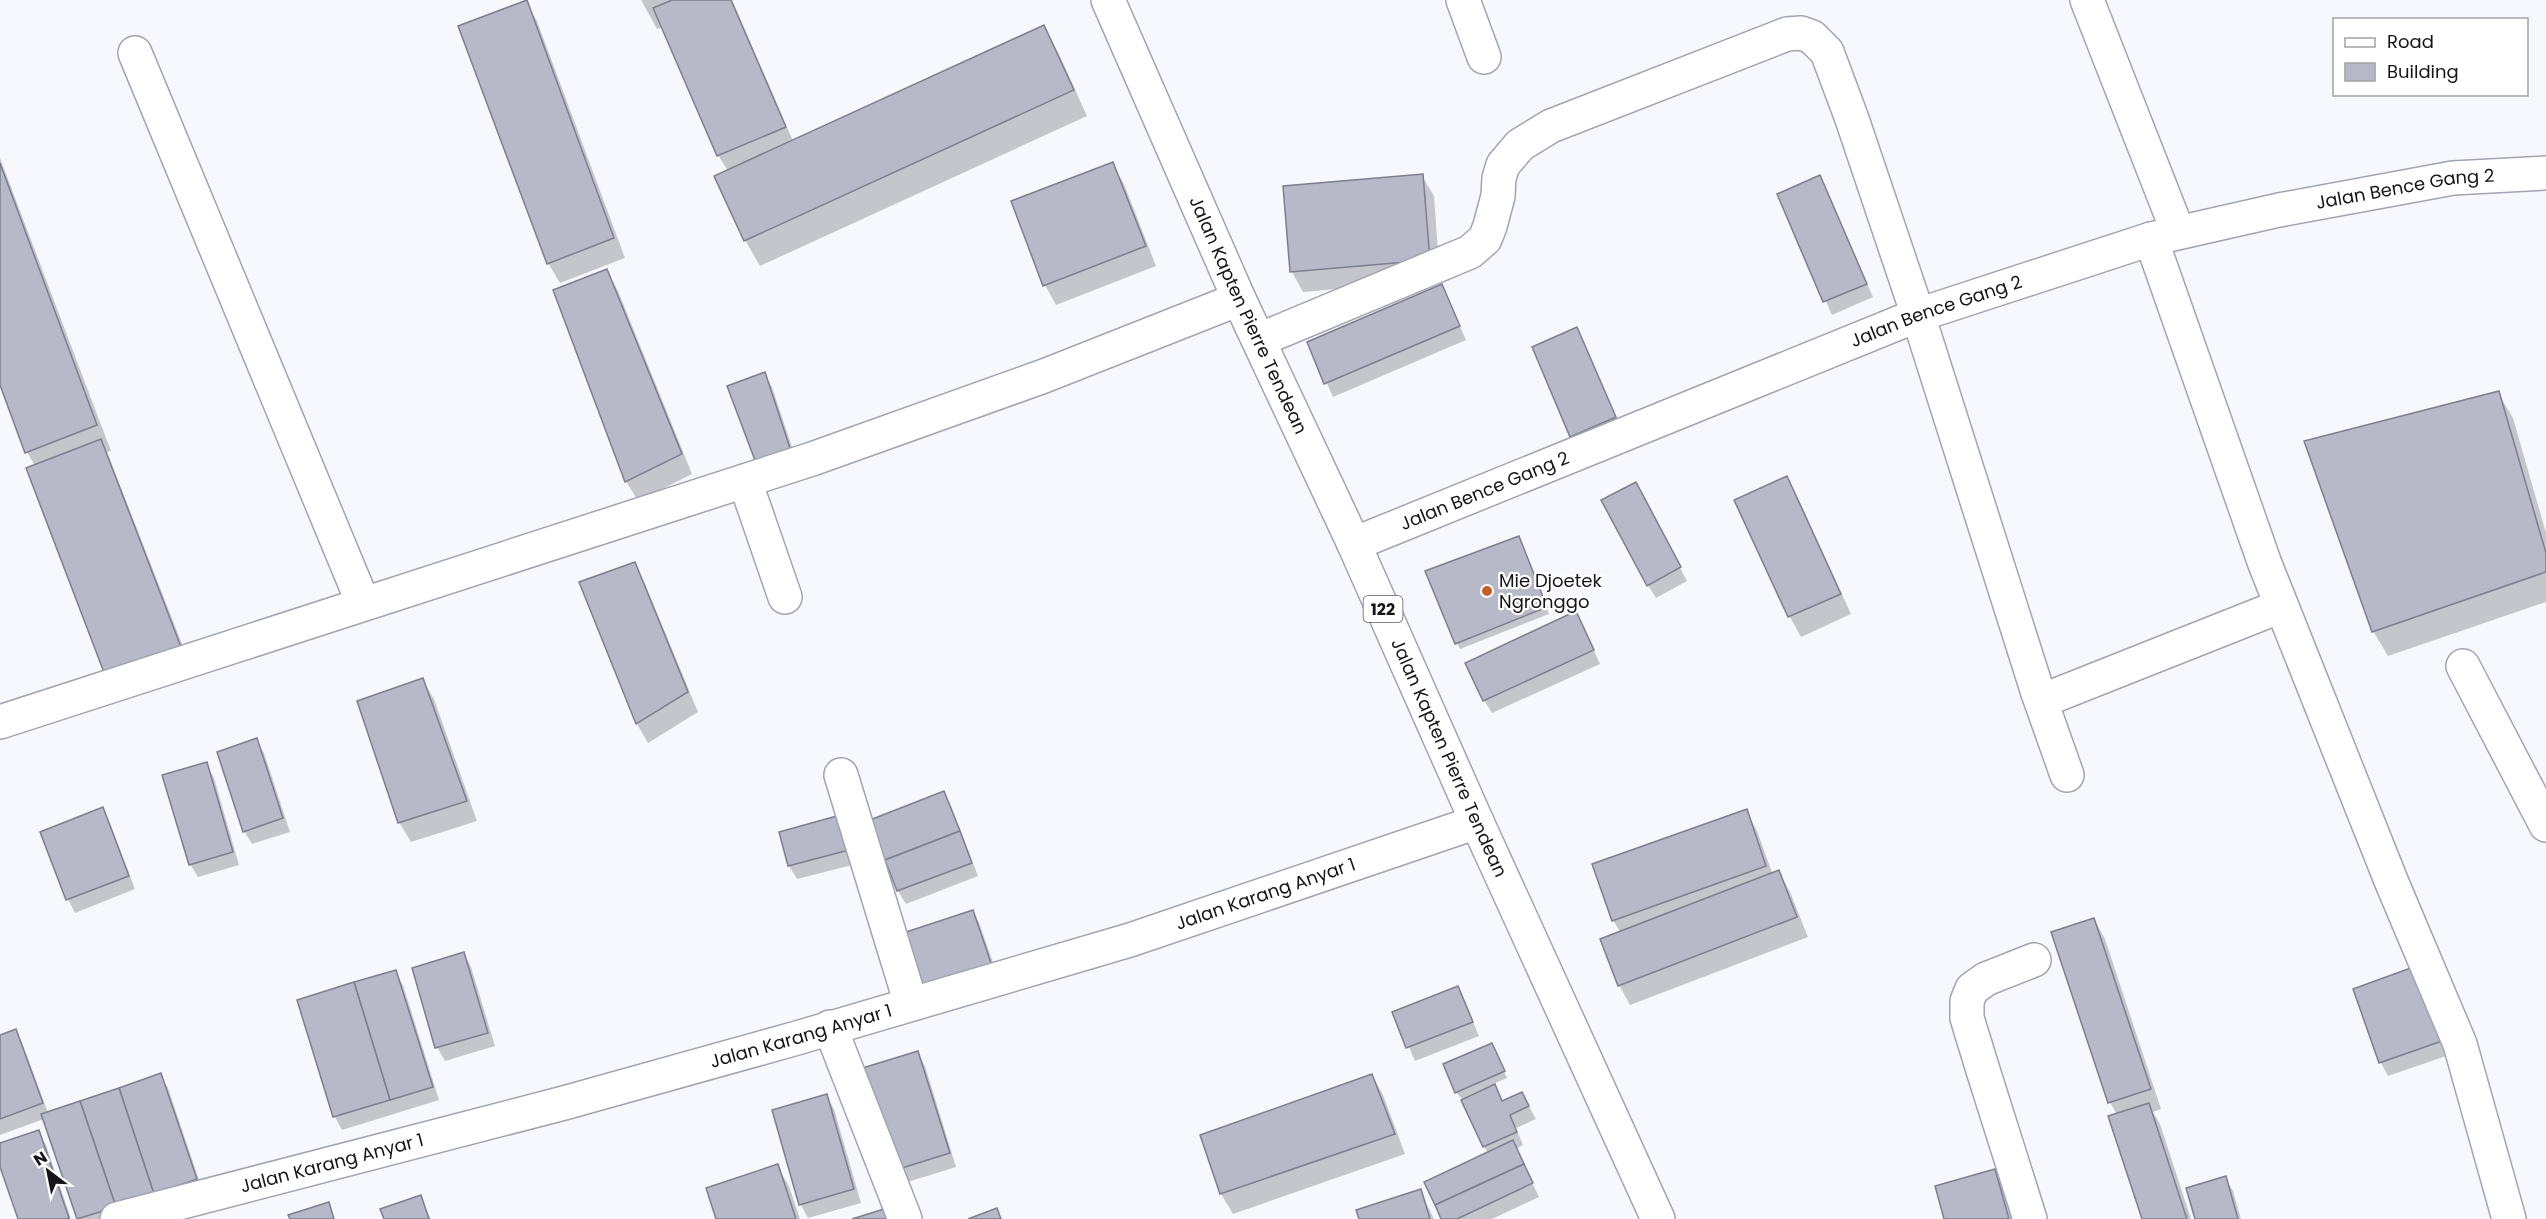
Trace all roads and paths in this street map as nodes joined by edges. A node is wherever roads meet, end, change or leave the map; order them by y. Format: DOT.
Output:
graph roads {
  1 [pos="1108,0"];
  2 [pos="1463,0"];
  3 [pos="2087,0"];
  4 [pos="135,53"];
  5 [pos="1484,57"];
  6 [pos="2546,173"];
  7 [pos="2164,236"];
  8 [pos="1239,299"];
  9 [pos="1918,315"];
  10 [pos="1259,340"];
  11 [pos="745,480"];
  12 [pos="1354,544"];
  13 [pos="785,597"];
  14 [pos="363,603"];
  15 [pos="2281,606"];
  16 [pos="2463,666"];
  17 [pos="2037,693"];
  18 [pos="0,722"];
  19 [pos="2067,775"];
  20 [pos="841,776"];
  21 [pos="1477,822"];
  22 [pos="2546,825"];
  23 [pos="2034,960"];
  24 [pos="911,1004"];
  25 [pos="830,1027"];
  26 [pos="117,1219"];
  27 [pos="905,1219"];
  28 [pos="1658,1219"];
  29 [pos="2031,1219"];
  30 [pos="2509,1219"];
  1 -- 8 [label="street, Jalan Kapten Pierre Tendean / 122"];
  2 -- 5 [label="street"];
  3 -- 7 [label="street"];
  4 -- 14 [label="street"];
  6 -- 7 [label="street, Jalan Bence Gang 2"];
  7 -- 9 [label="street, Jalan Bence Gang 2"];
  7 -- 15 [label="street"];
  8 -- 10 [label="street, Jalan Kapten Pierre Tendean / 122"];
  8 -- 11 [label="street"];
  9 -- 10 [label="street"];
  9 -- 12 [label="street, Jalan Bence Gang 2"];
  9 -- 17 [label="street"];
  10 -- 12 [label="street, Jalan Kapten Pierre Tendean / 122"];
  11 -- 13 [label="street"];
  11 -- 14 [label="street"];
  12 -- 21 [label="street, Jalan Kapten Pierre Tendean / 122"];
  14 -- 18 [label="street"];
  15 -- 17 [label="street"];
  15 -- 30 [label="street"];
  16 -- 22 [label="street"];
  17 -- 19 [label="street"];
  20 -- 24 [label="street"];
  21 -- 24 [label="street, Jalan Karang Anyar 1"];
  21 -- 28 [label="street, Jalan Kapten Pierre Tendean / 122"];
  23 -- 29 [label="street"];
  24 -- 25 [label="street, Jalan Karang Anyar 1"];
  25 -- 26 [label="street, Jalan Karang Anyar 1"];
  25 -- 27 [label="street"];
}
